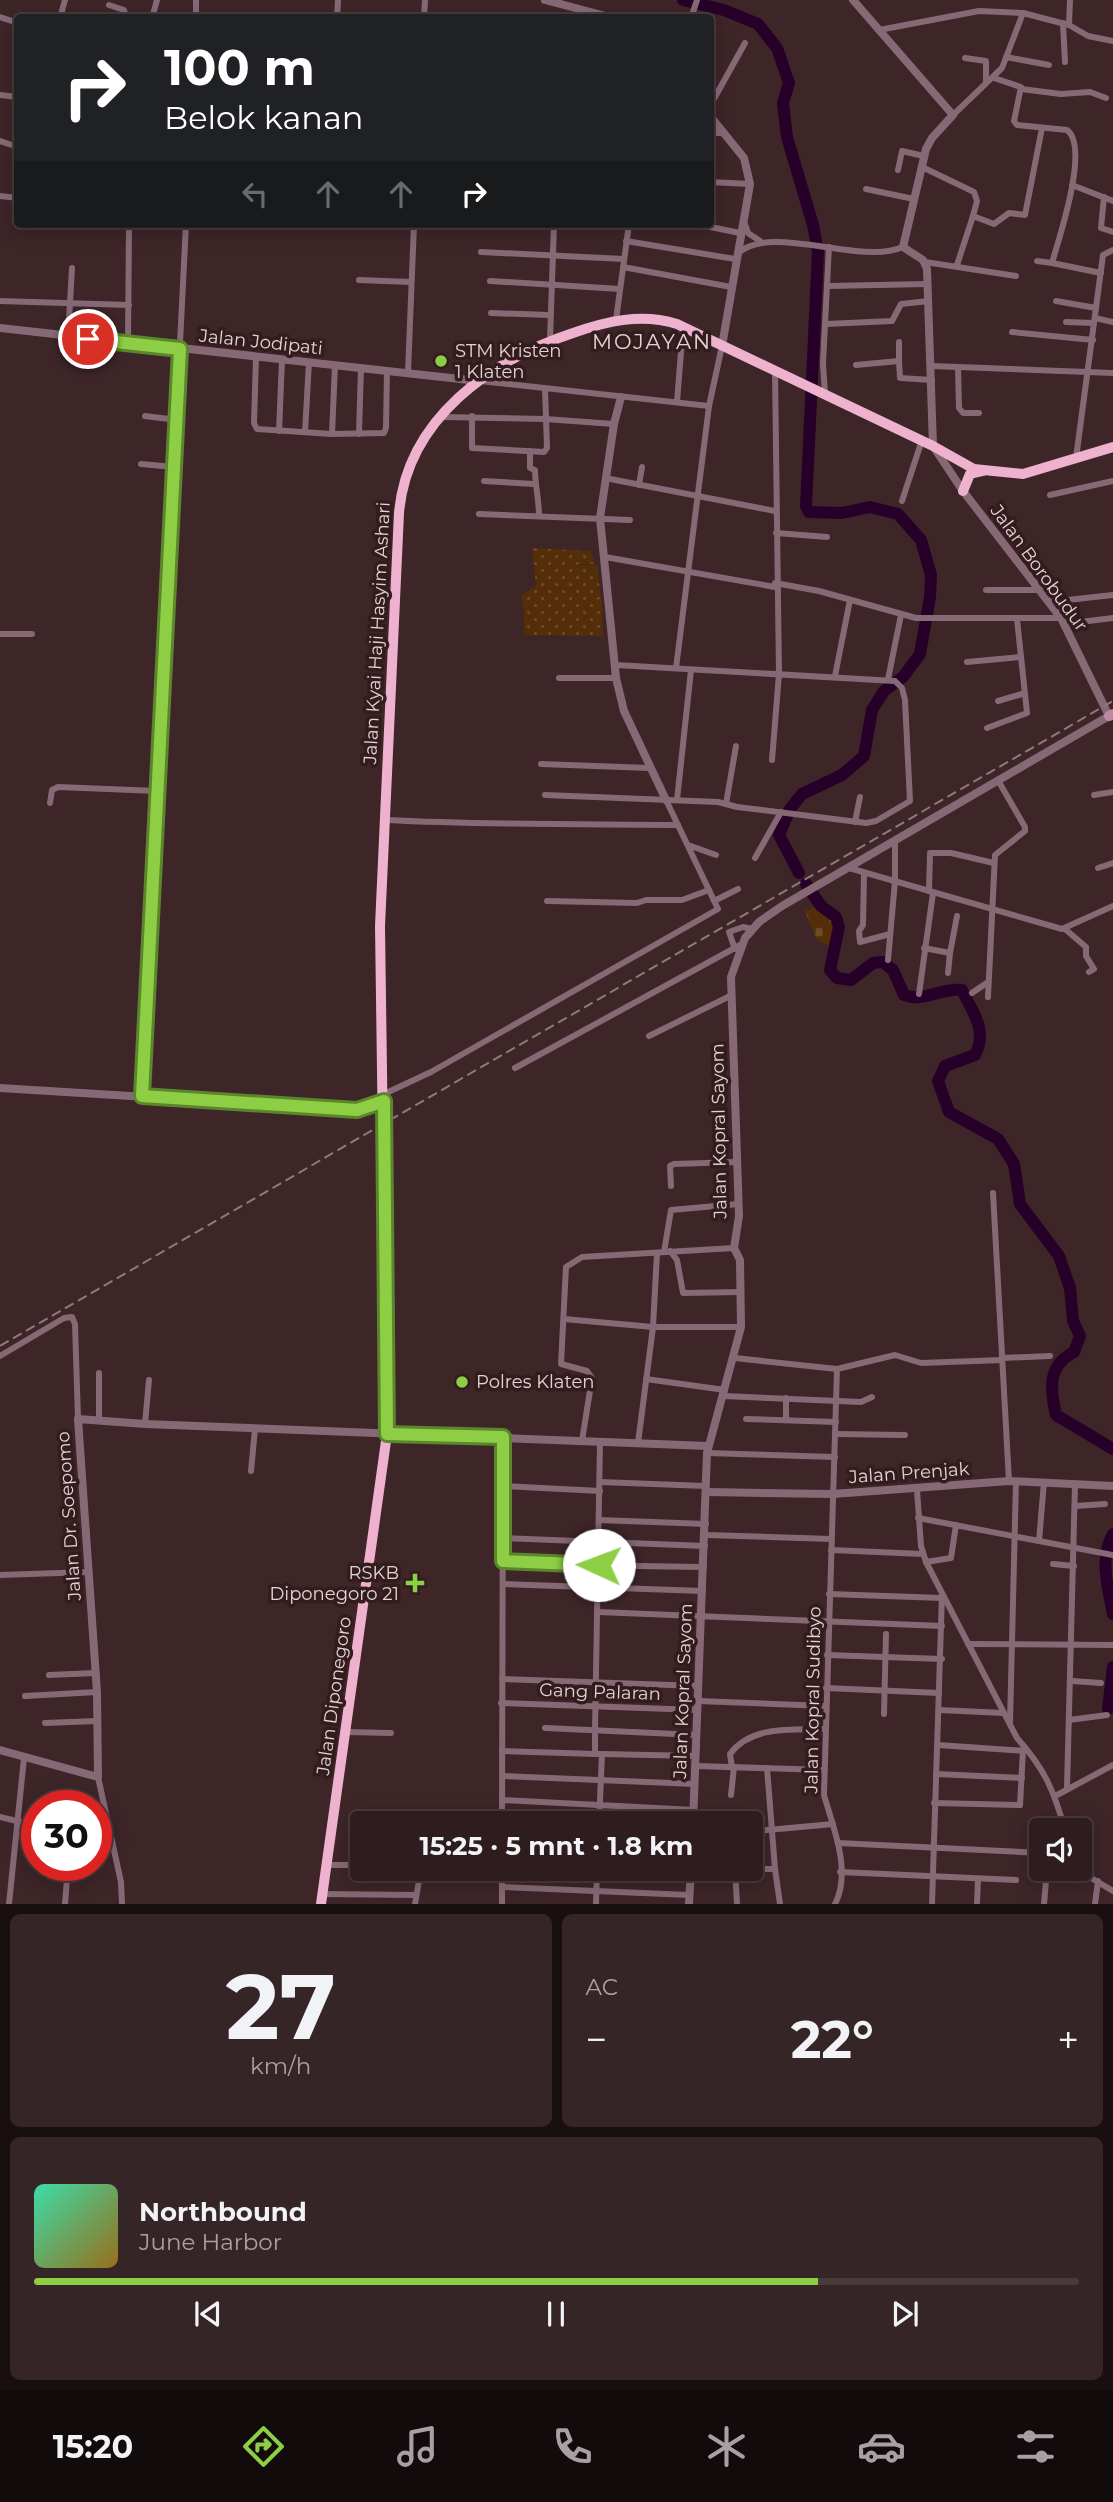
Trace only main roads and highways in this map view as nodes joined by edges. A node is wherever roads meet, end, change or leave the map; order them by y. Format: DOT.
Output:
graph roads {
  1 [pos="1113,447"];
  2 [pos="989,472"];
  3 [pos="963,491"];
  4 [pos="384,1117"];
  5 [pos="322,1899"];
  1 -- 2 [label="highway, Jalan Kyai Haji Hasyim Ashari"];
  2 -- 3 [label="highway"];
  2 -- 4 [label="highway, Jalan Kyai Haji Hasyim Ashari"];
  4 -- 5 [label="highway, Jalan Diponegoro"];
}
